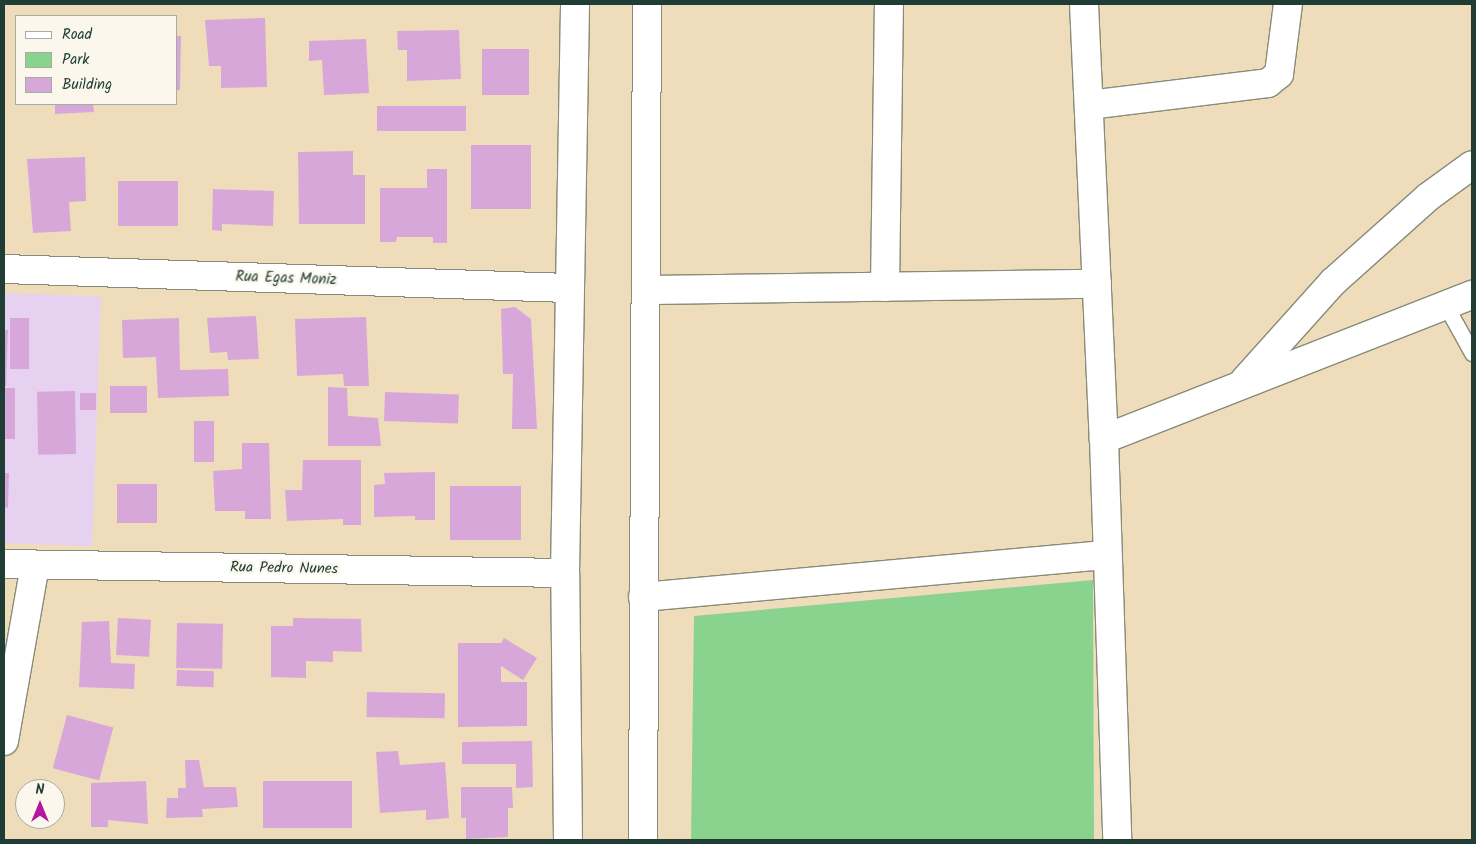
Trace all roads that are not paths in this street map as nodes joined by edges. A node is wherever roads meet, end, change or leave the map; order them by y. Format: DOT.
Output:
graph roads {
  1 [pos="575,4"];
  2 [pos="647,4"];
  3 [pos="889,4"];
  4 [pos="1084,4"];
  5 [pos="1288,4"];
  6 [pos="1088,105"];
  7 [pos="1472,165"];
  8 [pos="4,269"];
  9 [pos="1097,284"];
  10 [pos="885,287"];
  11 [pos="568,288"];
  12 [pos="646,290"];
  13 [pos="1472,295"];
  14 [pos="1446,306"];
  15 [pos="1472,353"];
  16 [pos="1242,383"];
  17 [pos="1104,439"];
  18 [pos="1107,555"];
  19 [pos="4,564"];
  20 [pos="35,566"];
  21 [pos="565,573"];
  22 [pos="643,597"];
  23 [pos="4,741"];
  24 [pos="568,840"];
  25 [pos="643,840"];
  26 [pos="1117,840"];
  1 -- 11 [label="street"];
  2 -- 12 [label="street"];
  3 -- 10 [label="street"];
  4 -- 6 [label="street"];
  5 -- 6 [label="street"];
  6 -- 9 [label="street"];
  7 -- 16 [label="street"];
  8 -- 11 [label="street, Rua Egas Moniz"];
  9 -- 10 [label="street"];
  9 -- 17 [label="street"];
  10 -- 12 [label="street"];
  11 -- 21 [label="street"];
  12 -- 22 [label="street"];
  13 -- 14 [label="street"];
  14 -- 15 [label="lane"];
  14 -- 16 [label="street"];
  16 -- 17 [label="street"];
  17 -- 18 [label="street"];
  18 -- 22 [label="street"];
  18 -- 26 [label="street"];
  19 -- 20 [label="street, Rua Pedro Nunes"];
  20 -- 21 [label="street, Rua Pedro Nunes"];
  20 -- 23 [label="street"];
  21 -- 24 [label="street"];
  22 -- 25 [label="street"];
}
